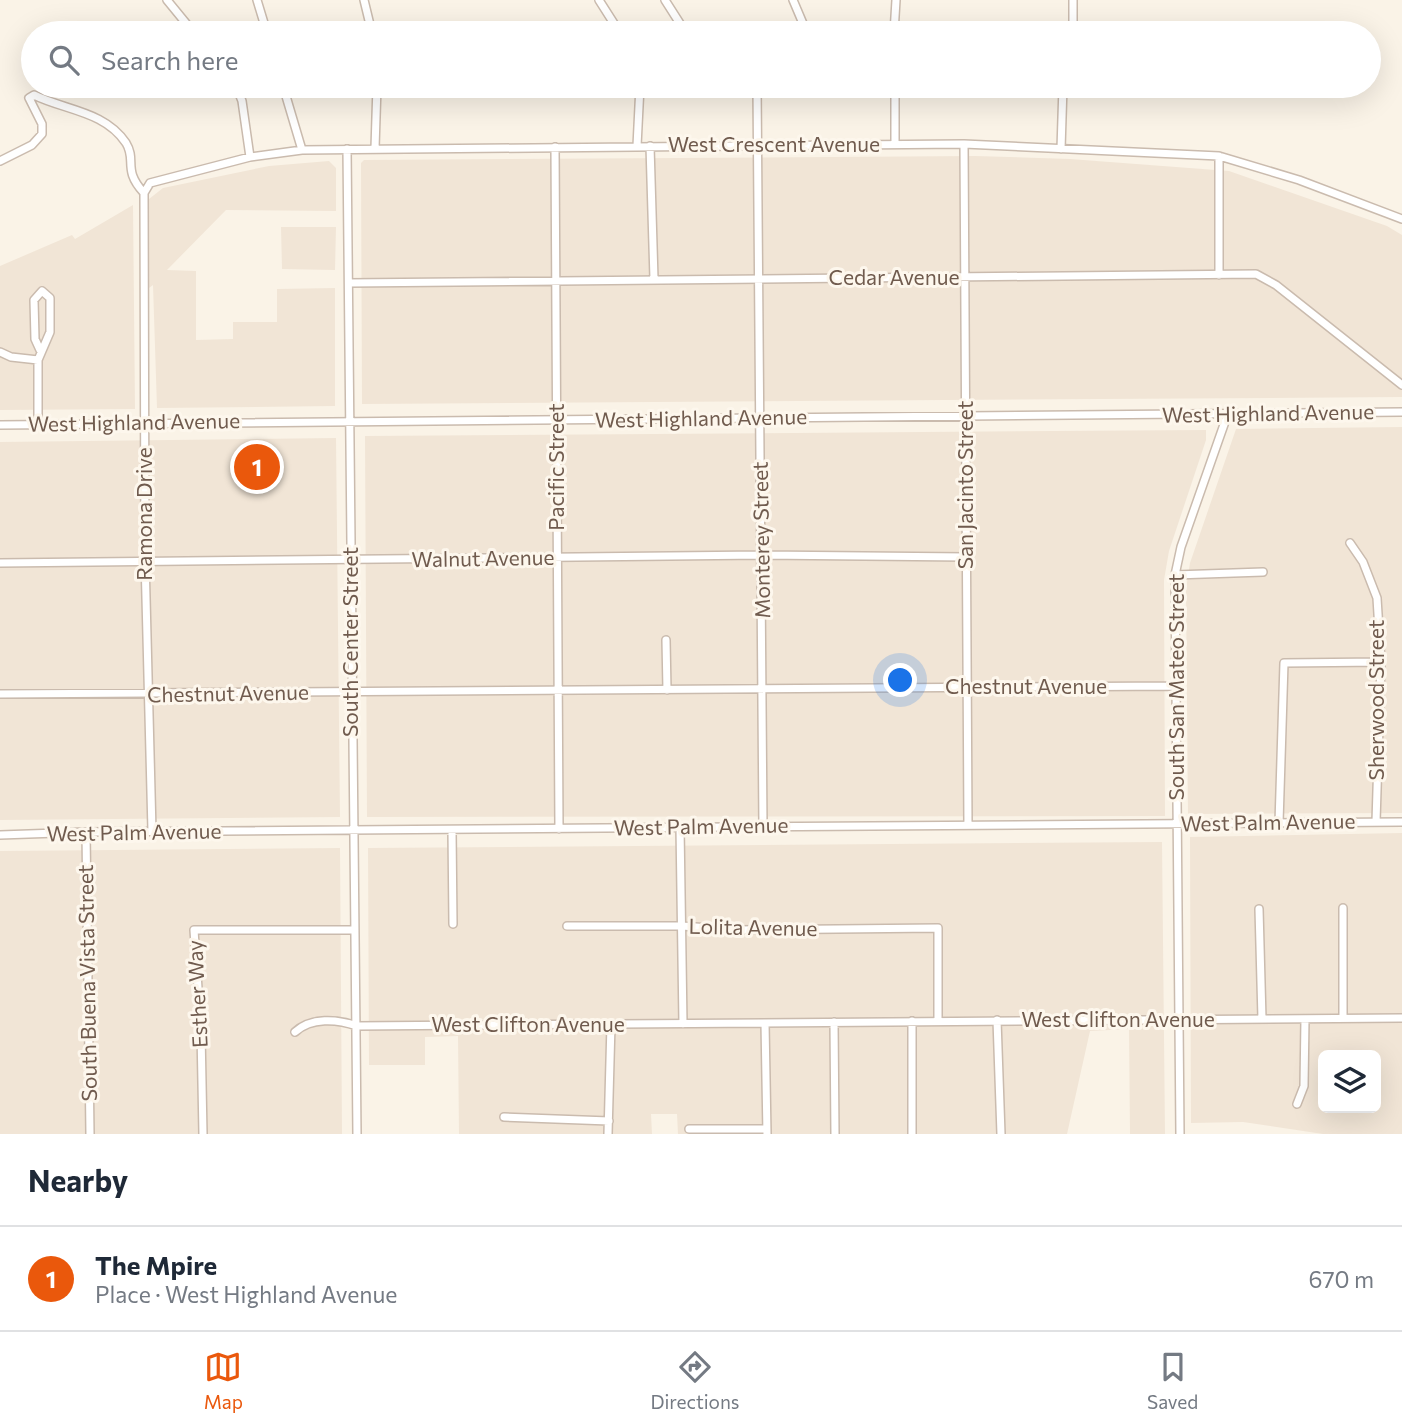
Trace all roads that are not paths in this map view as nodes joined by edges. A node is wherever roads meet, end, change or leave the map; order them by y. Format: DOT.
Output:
graph roads {
  1 [pos="167,0"];
  2 [pos="257,0"];
  3 [pos="364,0"];
  4 [pos="599,0"];
  5 [pos="665,0"];
  6 [pos="793,0"];
  7 [pos="896,0"];
  8 [pos="1073,0"];
  9 [pos="184,21"];
  10 [pos="263,21"];
  11 [pos="369,21"];
  12 [pos="611,21"];
  13 [pos="678,21"];
  14 [pos="802,21"];
  15 [pos="895,21"];
  16 [pos="1073,21"];
  17 [pos="30,98"];
  18 [pos="40,98"];
  19 [pos="241,98"];
  20 [pos="286,98"];
  21 [pos="377,98"];
  22 [pos="639,98"];
  23 [pos="757,98"];
  24 [pos="895,98"];
  25 [pos="1063,98"];
  26 [pos="895,144"];
  27 [pos="964,144"];
  28 [pos="758,145"];
  29 [pos="637,146"];
  30 [pos="650,146"];
  31 [pos="555,147"];
  32 [pos="375,148"];
  33 [pos="347,149"];
  34 [pos="1061,149"];
  35 [pos="302,150"];
  36 [pos="1219,156"];
  37 [pos="250,157"];
  38 [pos="0,161"];
  39 [pos="144,193"];
  40 [pos="1402,219"];
  41 [pos="1219,275"];
  42 [pos="758,278"];
  43 [pos="964,278"];
  44 [pos="654,279"];
  45 [pos="556,281"];
  46 [pos="349,283"];
  47 [pos="40,350"];
  48 [pos="0,352"];
  49 [pos="38,360"];
  50 [pos="1402,385"];
  51 [pos="1402,412"];
  52 [pos="966,416"];
  53 [pos="1227,416"];
  54 [pos="760,418"];
  55 [pos="557,421"];
  56 [pos="350,422"];
  57 [pos="38,424"];
  58 [pos="0,425"];
  59 [pos="144,425"];
  60 [pos="1350,543"];
  61 [pos="762,555"];
  62 [pos="966,557"];
  63 [pos="557,558"];
  64 [pos="145,559"];
  65 [pos="351,561"];
  66 [pos="0,563"];
  67 [pos="1263,572"];
  68 [pos="1175,575"];
  69 [pos="666,640"];
  70 [pos="1381,662"];
  71 [pos="1175,686"];
  72 [pos="965,687"];
  73 [pos="764,690"];
  74 [pos="351,691"];
  75 [pos="667,691"];
  76 [pos="558,692"];
  77 [pos="0,694"];
  78 [pos="147,696"];
  79 [pos="1279,822"];
  80 [pos="1377,822"];
  81 [pos="1402,822"];
  82 [pos="1177,824"];
  83 [pos="968,825"];
  84 [pos="680,827"];
  85 [pos="763,827"];
  86 [pos="559,829"];
  87 [pos="152,831"];
  88 [pos="452,831"];
  89 [pos="86,832"];
  90 [pos="353,832"];
  91 [pos="0,835"];
  92 [pos="1343,908"];
  93 [pos="1259,909"];
  94 [pos="453,924"];
  95 [pos="567,926"];
  96 [pos="682,926"];
  97 [pos="355,930"];
  98 [pos="1343,1018"];
  99 [pos="1402,1018"];
  100 [pos="1262,1019"];
  101 [pos="1305,1019"];
  102 [pos="998,1020"];
  103 [pos="1178,1020"];
  104 [pos="912,1021"];
  105 [pos="938,1021"];
  106 [pos="834,1022"];
  107 [pos="765,1023"];
  108 [pos="611,1024"];
  109 [pos="683,1024"];
  110 [pos="357,1026"];
  111 [pos="295,1032"];
  112 [pos="1297,1104"];
  113 [pos="504,1117"];
  114 [pos="609,1121"];
  115 [pos="689,1129"];
  116 [pos="767,1132"];
  117 [pos="90,1134"];
  118 [pos="202,1134"];
  119 [pos="357,1134"];
  120 [pos="608,1134"];
  121 [pos="835,1134"];
  122 [pos="912,1134"];
  123 [pos="1000,1134"];
  124 [pos="1180,1134"];
  1 -- 9 [label="street"];
  2 -- 10 [label="street"];
  3 -- 11 [label="street"];
  4 -- 12 [label="street"];
  5 -- 13 [label="street"];
  6 -- 14 [label="street"];
  7 -- 15 [label="street"];
  8 -- 16 [label="street"];
  17 -- 38 [label="street, Ramona Drive"];
  18 -- 39 [label="street, Ramona Drive"];
  19 -- 37 [label="street"];
  20 -- 35 [label="street"];
  21 -- 32 [label="street"];
  22 -- 29 [label="street"];
  23 -- 28 [label="street, Monterey Street"];
  24 -- 26 [label="street"];
  25 -- 34 [label="street"];
  26 -- 27 [label="street, West Crescent Avenue"];
  26 -- 28 [label="street, West Crescent Avenue"];
  27 -- 34 [label="street, West Crescent Avenue"];
  27 -- 43 [label="street, San Jacinto Street"];
  28 -- 30 [label="street, West Crescent Avenue"];
  28 -- 42 [label="street, Monterey Street"];
  29 -- 30 [label="street, West Crescent Avenue"];
  29 -- 31 [label="street, West Crescent Avenue"];
  30 -- 44 [label="street"];
  31 -- 32 [label="street, West Crescent Avenue"];
  31 -- 45 [label="street, Pacific Street"];
  32 -- 33 [label="street, West Crescent Avenue"];
  33 -- 35 [label="street, West Crescent Avenue"];
  33 -- 46 [label="street, South Center Street"];
  34 -- 36 [label="street, West Crescent Avenue"];
  35 -- 37 [label="street, West Crescent Avenue"];
  36 -- 40 [label="street, West Crescent Avenue"];
  36 -- 41 [label="street"];
  37 -- 39 [label="street, West Crescent Avenue"];
  39 -- 59 [label="street, Ramona Drive"];
  41 -- 43 [label="street, Cedar Avenue"];
  41 -- 50 [label="street, Cedar Avenue"];
  42 -- 43 [label="street, Cedar Avenue"];
  42 -- 44 [label="street, Cedar Avenue"];
  42 -- 54 [label="street, Monterey Street"];
  43 -- 52 [label="street, San Jacinto Street"];
  44 -- 45 [label="street, Cedar Avenue"];
  45 -- 46 [label="street, Cedar Avenue"];
  45 -- 55 [label="street, Pacific Street"];
  46 -- 56 [label="street, South Center Street"];
  47 -- 47 [label="street"];
  47 -- 49 [label="street"];
  48 -- 49 [label="street"];
  49 -- 57 [label="street"];
  51 -- 53 [label="street, West Highland Avenue"];
  52 -- 53 [label="street, West Highland Avenue"];
  52 -- 54 [label="street, West Highland Avenue"];
  52 -- 62 [label="street, San Jacinto Street"];
  53 -- 68 [label="street, South San Mateo Street"];
  54 -- 55 [label="street, West Highland Avenue"];
  54 -- 61 [label="street, Monterey Street"];
  55 -- 56 [label="street, West Highland Avenue"];
  55 -- 63 [label="street, Pacific Street"];
  56 -- 59 [label="street, West Highland Avenue"];
  56 -- 65 [label="street, South Center Street"];
  57 -- 58 [label="street, West Highland Avenue"];
  57 -- 59 [label="street, West Highland Avenue"];
  59 -- 64 [label="street, Ramona Drive"];
  60 -- 70 [label="street, Sherwood Street"];
  61 -- 62 [label="street, Walnut Avenue"];
  61 -- 63 [label="street, Walnut Avenue"];
  61 -- 73 [label="street, Monterey Street"];
  62 -- 72 [label="street, San Jacinto Street"];
  63 -- 65 [label="street, Walnut Avenue"];
  63 -- 76 [label="street, Pacific Street"];
  64 -- 65 [label="street, Walnut Avenue"];
  64 -- 66 [label="street, Walnut Avenue"];
  64 -- 78 [label="street, Ramona Drive"];
  65 -- 74 [label="street, South Center Street"];
  67 -- 68 [label="street"];
  68 -- 71 [label="street, South San Mateo Street"];
  69 -- 75 [label="street"];
  70 -- 79 [label="street"];
  70 -- 80 [label="street, Sherwood Street"];
  71 -- 72 [label="street, Chestnut Avenue"];
  71 -- 82 [label="street, South San Mateo Street"];
  72 -- 73 [label="street, Chestnut Avenue"];
  72 -- 83 [label="street, San Jacinto Street"];
  73 -- 75 [label="street, Chestnut Avenue"];
  73 -- 85 [label="street, Monterey Street"];
  74 -- 76 [label="street, Chestnut Avenue"];
  74 -- 78 [label="street, Chestnut Avenue"];
  74 -- 90 [label="street, South Center Street"];
  75 -- 76 [label="street, Chestnut Avenue"];
  76 -- 86 [label="street, Pacific Street"];
  77 -- 78 [label="street, Chestnut Avenue"];
  78 -- 87 [label="street, Ramona Drive"];
  79 -- 80 [label="street, West Palm Avenue"];
  79 -- 82 [label="street, West Palm Avenue"];
  80 -- 81 [label="street, West Palm Avenue"];
  82 -- 83 [label="street, West Palm Avenue"];
  82 -- 103 [label="street, South San Mateo Street"];
  83 -- 85 [label="street, West Palm Avenue"];
  84 -- 85 [label="street, West Palm Avenue"];
  84 -- 86 [label="street, West Palm Avenue"];
  84 -- 96 [label="street"];
  86 -- 88 [label="street, West Palm Avenue"];
  87 -- 89 [label="street, West Palm Avenue"];
  87 -- 90 [label="street, West Palm Avenue"];
  88 -- 90 [label="street, West Palm Avenue"];
  88 -- 94 [label="street"];
  89 -- 91 [label="street, West Palm Avenue"];
  89 -- 117 [label="street, South Buena Vista Street"];
  90 -- 97 [label="street, South Center Street"];
  92 -- 98 [label="street"];
  93 -- 100 [label="street"];
  95 -- 96 [label="street, Lolita Avenue"];
  96 -- 105 [label="street, Lolita Avenue"];
  96 -- 109 [label="street"];
  97 -- 110 [label="street, South Center Street"];
  97 -- 118 [label="street, Esther Way"];
  98 -- 99 [label="street, West Clifton Avenue"];
  98 -- 101 [label="street, West Clifton Avenue"];
  100 -- 101 [label="street, West Clifton Avenue"];
  100 -- 103 [label="street, West Clifton Avenue"];
  101 -- 112 [label="street"];
  102 -- 103 [label="street, West Clifton Avenue"];
  102 -- 105 [label="street, West Clifton Avenue"];
  102 -- 123 [label="street"];
  103 -- 124 [label="street, South San Mateo Street"];
  104 -- 105 [label="street, West Clifton Avenue"];
  104 -- 106 [label="street, West Clifton Avenue"];
  104 -- 122 [label="street"];
  106 -- 107 [label="street, West Clifton Avenue"];
  106 -- 121 [label="street"];
  107 -- 109 [label="street, West Clifton Avenue"];
  107 -- 116 [label="street"];
  108 -- 109 [label="street, West Clifton Avenue"];
  108 -- 110 [label="street, West Clifton Avenue"];
  108 -- 114 [label="street"];
  110 -- 111 [label="street, West Clifton Avenue"];
  110 -- 119 [label="street, South Center Street"];
  113 -- 114 [label="street"];
  114 -- 120 [label="street"];
  115 -- 116 [label="street"];
}
